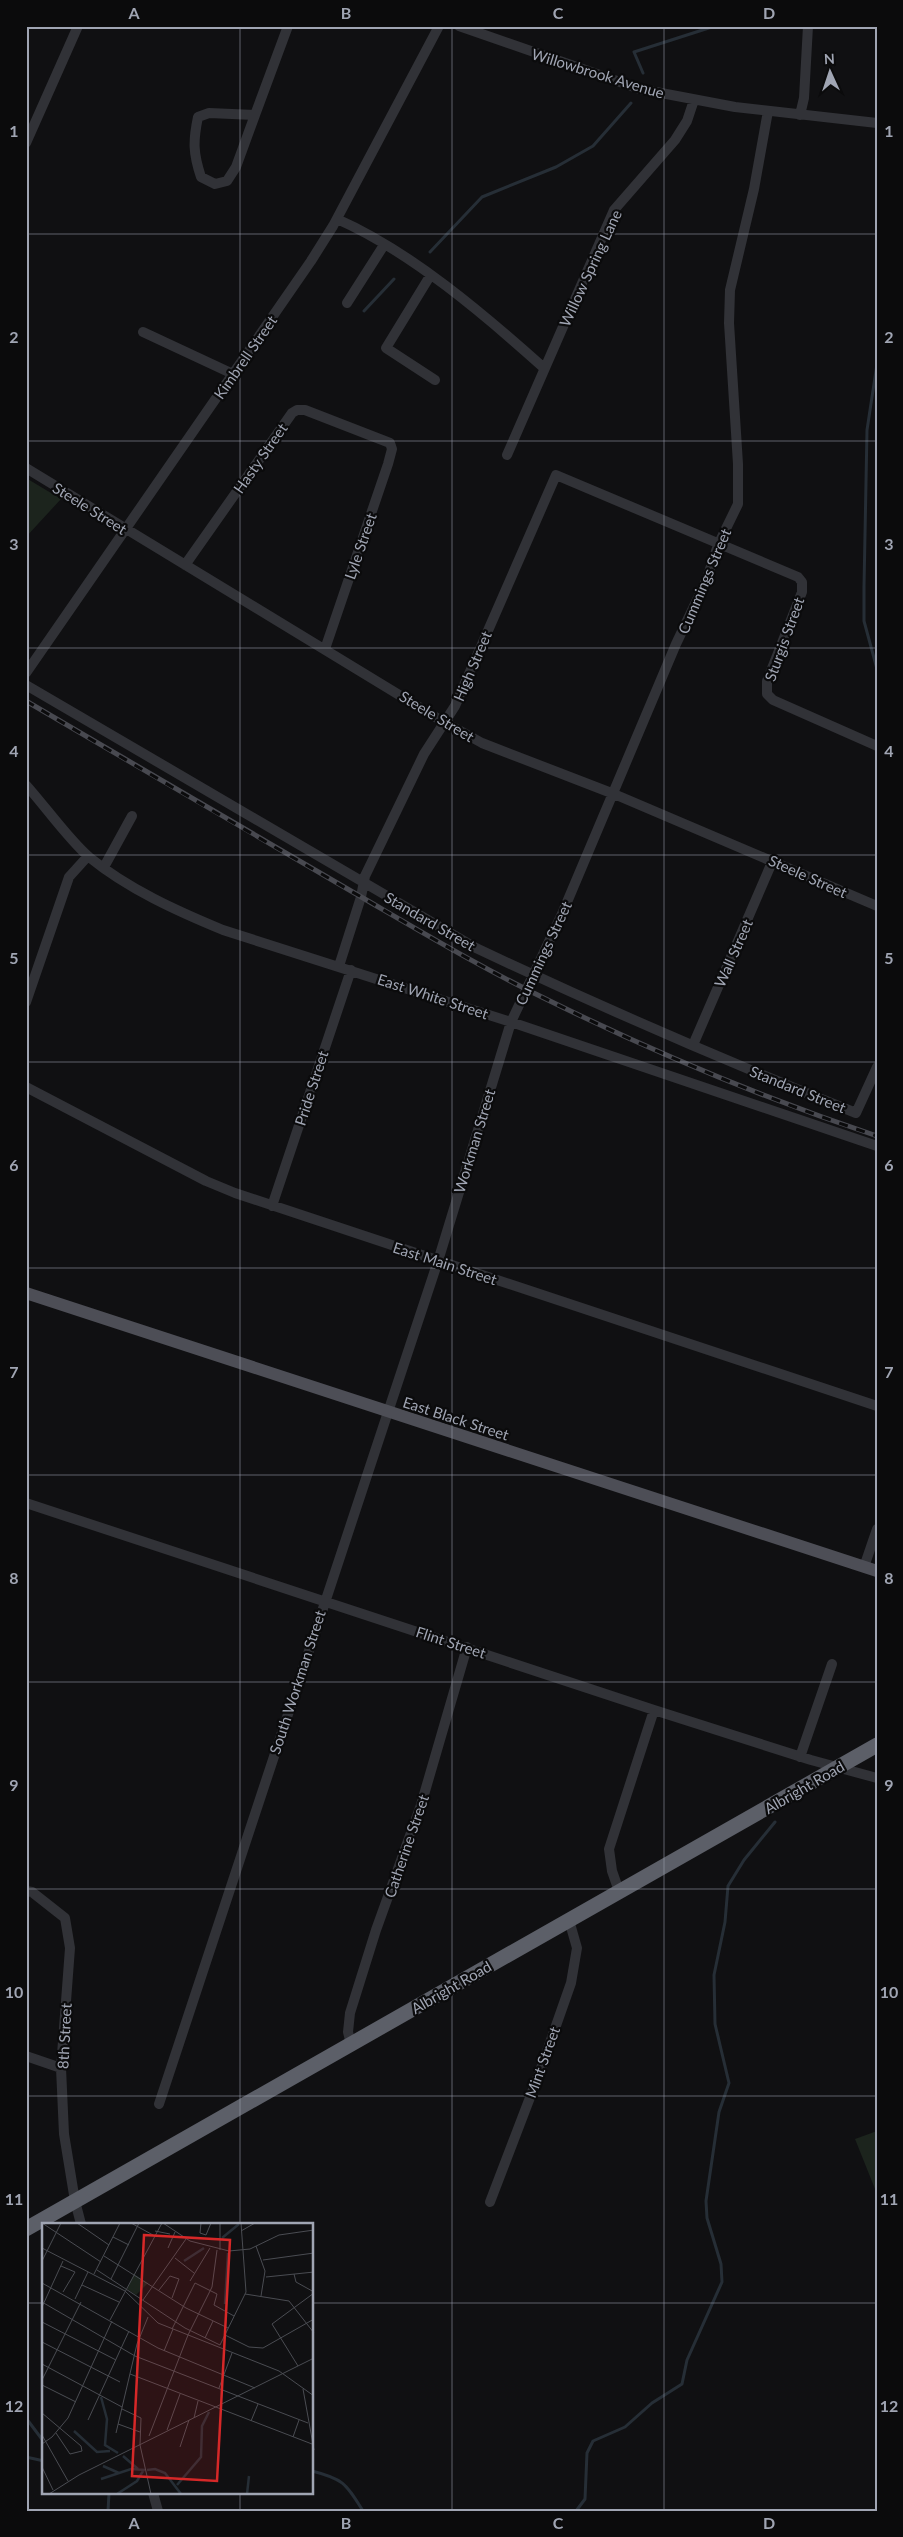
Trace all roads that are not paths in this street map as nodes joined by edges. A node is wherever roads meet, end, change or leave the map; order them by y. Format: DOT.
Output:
graph roads {
  1 [pos="78,26"];
  2 [pos="288,26"];
  3 [pos="439,26"];
  4 [pos="459,26"];
  5 [pos="808,26"];
  6 [pos="694,100"];
  7 [pos="768,111"];
  8 [pos="800,115"];
  9 [pos="255,116"];
  10 [pos="877,123"];
  11 [pos="26,143"];
  12 [pos="337,219"];
  13 [pos="384,246"];
  14 [pos="430,276"];
  15 [pos="347,303"];
  16 [pos="143,332"];
  17 [pos="544,368"];
  18 [pos="233,374"];
  19 [pos="435,380"];
  20 [pos="390,443"];
  21 [pos="506,455"];
  22 [pos="26,468"];
  23 [pos="556,475"];
  24 [pos="126,531"];
  25 [pos="718,545"];
  26 [pos="185,565"];
  27 [pos="326,649"];
  28 [pos="26,673"];
  29 [pos="26,686"];
  30 [pos="444,722"];
  31 [pos="877,746"];
  32 [pos="26,785"];
  33 [pos="614,794"];
  34 [pos="132,816"];
  35 [pos="88,856"];
  36 [pos="773,860"];
  37 [pos="104,867"];
  38 [pos="364,884"];
  39 [pos="877,906"];
  40 [pos="339,966"];
  41 [pos="351,970"];
  42 [pos="534,975"];
  43 [pos="26,1002"];
  44 [pos="511,1022"];
  45 [pos="693,1045"];
  46 [pos="877,1067"];
  47 [pos="26,1087"];
  48 [pos="877,1146"];
  49 [pos="272,1206"];
  50 [pos="438,1261"];
  51 [pos="26,1293"];
  52 [pos="877,1406"];
  53 [pos="388,1412"];
  54 [pos="26,1503"];
  55 [pos="877,1529"];
  56 [pos="870,1569"];
  57 [pos="324,1601"];
  58 [pos="467,1647"];
  59 [pos="832,1664"];
  60 [pos="654,1710"];
  61 [pos="877,1745"];
  62 [pos="800,1756"];
  63 [pos="838,1767"];
  64 [pos="877,1778"];
  65 [pos="26,1891"];
  66 [pos="619,1891"];
  67 [pos="569,1920"];
  68 [pos="351,2044"];
  69 [pos="26,2056"];
  70 [pos="61,2068"];
  71 [pos="158,2104"];
  72 [pos="75,2201"];
  73 [pos="490,2202"];
  74 [pos="82,2223"];
  75 [pos="26,2229"];
  76 [pos="153,2494"];
  77 [pos="158,2511"];
  1 -- 11 [label="street"];
  2 -- 9 [label="street"];
  3 -- 12 [label="street, Kimbrell Street"];
  4 -- 6 [label="street, Willowbrook Avenue"];
  5 -- 8 [label="street"];
  6 -- 7 [label="street, Willowbrook Avenue"];
  6 -- 17 [label="street, Willow Spring Lane"];
  7 -- 8 [label="street, Willowbrook Avenue"];
  7 -- 25 [label="street, Cummings Street"];
  8 -- 10 [label="street"];
  9 -- 9 [label="street"];
  12 -- 13 [label="street"];
  12 -- 18 [label="street, Kimbrell Street"];
  13 -- 14 [label="street"];
  13 -- 15 [label="street"];
  14 -- 17 [label="street"];
  14 -- 19 [label="street"];
  16 -- 18 [label="street"];
  17 -- 21 [label="street, Willow Spring Lane"];
  18 -- 24 [label="street, Kimbrell Street"];
  20 -- 26 [label="street, Hasty Street"];
  20 -- 27 [label="street, Lyle Street"];
  22 -- 24 [label="street, Steele Street"];
  23 -- 25 [label="street, Sturgis Street"];
  23 -- 30 [label="street, High Street"];
  24 -- 26 [label="street, Steele Street"];
  24 -- 28 [label="street, Kimbrell Street"];
  25 -- 31 [label="street, Sturgis Street"];
  25 -- 33 [label="street, Cummings Street"];
  26 -- 27 [label="street, Steele Street"];
  27 -- 30 [label="street, Steele Street"];
  29 -- 38 [label="street, Standard Street"];
  30 -- 33 [label="street, Steele Street"];
  30 -- 38 [label="street, High Street"];
  32 -- 35 [label="street, East White Street"];
  33 -- 36 [label="street, Steele Street"];
  33 -- 42 [label="street, Cummings Street"];
  34 -- 37 [label="street"];
  35 -- 37 [label="street, East White Street"];
  35 -- 43 [label="street"];
  36 -- 39 [label="street, Steele Street"];
  36 -- 45 [label="street, Wall Street"];
  37 -- 40 [label="street, East White Street"];
  38 -- 40 [label="street, High Street"];
  38 -- 42 [label="street, Standard Street"];
  40 -- 41 [label="street, East White Street"];
  41 -- 44 [label="street, East White Street"];
  41 -- 49 [label="street, Pride Street"];
  42 -- 44 [label="street, Cummings Street"];
  42 -- 45 [label="street, Standard Street"];
  44 -- 48 [label="street, East White Street"];
  44 -- 50 [label="street, Workman Street"];
  45 -- 46 [label="street, Standard Street"];
  47 -- 49 [label="street, East Main Street"];
  49 -- 50 [label="street, East Main Street"];
  50 -- 52 [label="street, East Main Street"];
  50 -- 53 [label="street, South Workman Street"];
  51 -- 53 [label="main road, East Black Street"];
  53 -- 56 [label="main road, East Black Street"];
  53 -- 57 [label="street, South Workman Street"];
  54 -- 57 [label="street, Flint Street"];
  55 -- 56 [label="street"];
  57 -- 58 [label="street, Flint Street"];
  57 -- 71 [label="street, South Workman Street"];
  58 -- 60 [label="street, Flint Street"];
  58 -- 68 [label="street, Catherine Street"];
  59 -- 62 [label="street"];
  60 -- 62 [label="street, Flint Street"];
  60 -- 66 [label="street"];
  61 -- 63 [label="highway, Albright Road"];
  62 -- 63 [label="street, Flint Street"];
  63 -- 64 [label="street, Flint Street"];
  63 -- 66 [label="highway, Albright Road"];
  65 -- 70 [label="street, 8th Street"];
  66 -- 67 [label="highway, Albright Road"];
  67 -- 68 [label="highway, Albright Road"];
  67 -- 73 [label="street, Mint Street"];
  68 -- 72 [label="highway, Albright Road"];
  69 -- 70 [label="street"];
  70 -- 72 [label="street, 8th Street"];
  72 -- 74 [label="street, 8th Street"];
  72 -- 75 [label="highway, Albright Road"];
  76 -- 77 [label="street"];
}
